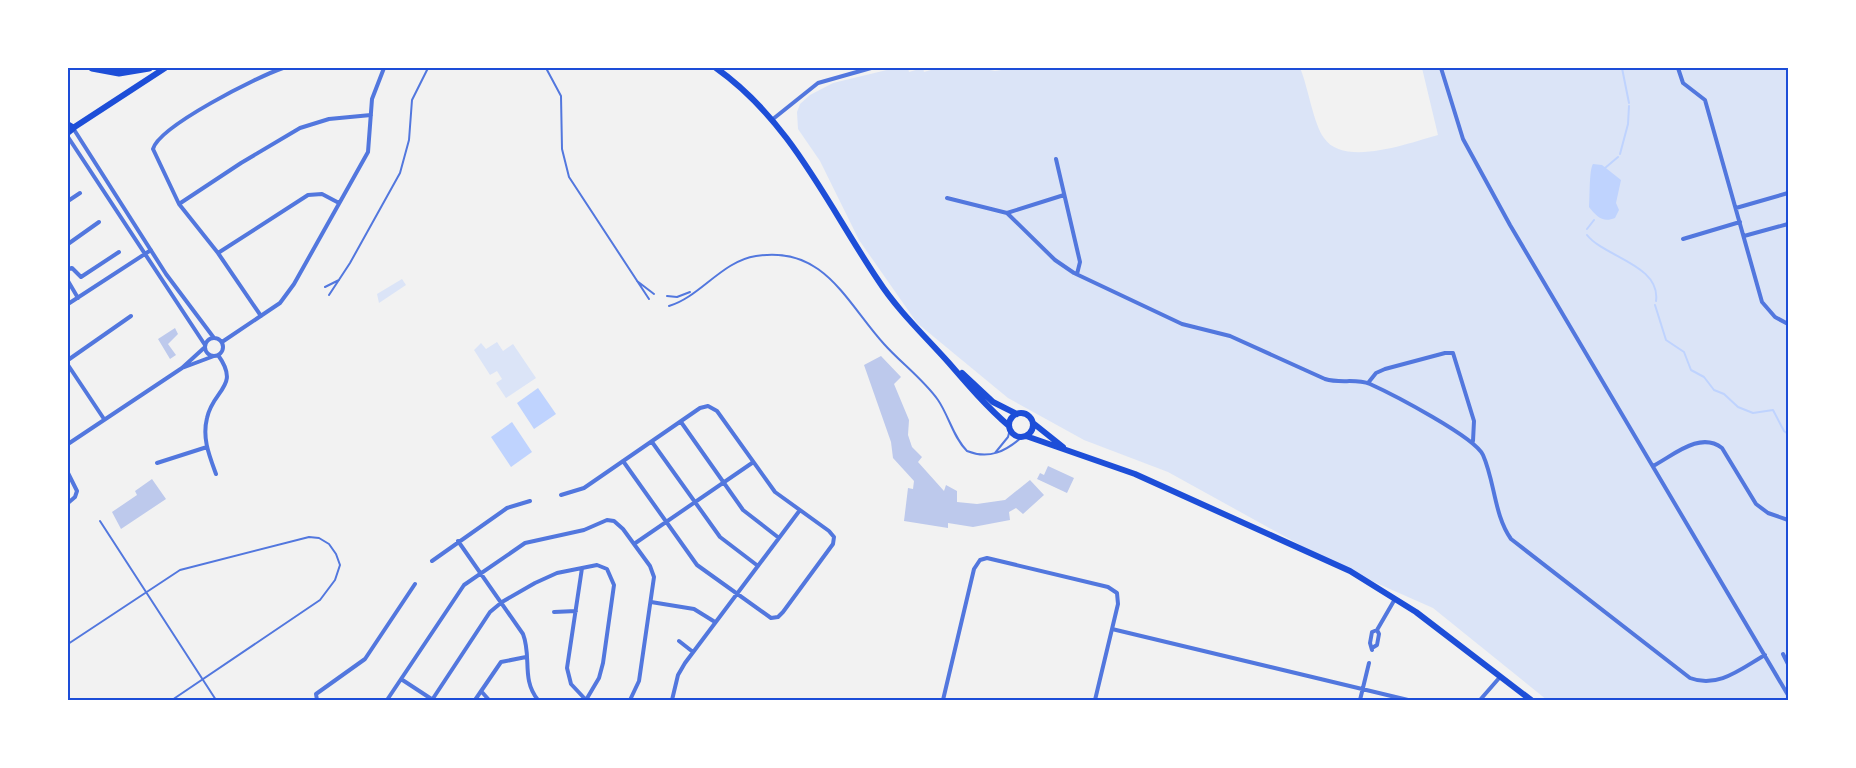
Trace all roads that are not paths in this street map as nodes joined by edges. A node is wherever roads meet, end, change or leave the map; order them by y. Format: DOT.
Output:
graph roads {
  1 [pos="92,68"];
  2 [pos="149,68"];
  3 [pos="165,68"];
  4 [pos="283,68"];
  5 [pos="384,68"];
  6 [pos="428,68"];
  7 [pos="546,68"];
  8 [pos="716,68"];
  9 [pos="868,68"];
  10 [pos="1441,68"];
  11 [pos="1678,68"];
  12 [pos="371,115"];
  13 [pos="773,119"];
  14 [pos="69,128"];
  15 [pos="68,137"];
  16 [pos="1056,159"];
  17 [pos="80,193"];
  18 [pos="1788,193"];
  19 [pos="1064,195"];
  20 [pos="947,198"];
  21 [pos="68,201"];
  22 [pos="339,203"];
  23 [pos="179,204"];
  24 [pos="1736,208"];
  25 [pos="1007,213"];
  26 [pos="99,222"];
  27 [pos="1740,222"];
  28 [pos="1788,224"];
  29 [pos="1744,236"];
  30 [pos="1683,239"];
  31 [pos="68,244"];
  32 [pos="151,250"];
  33 [pos="119,252"];
  34 [pos="218,253"];
  35 [pos="146,254"];
  36 [pos="68,269"];
  37 [pos="1077,274"];
  38 [pos="341,278"];
  39 [pos="635,279"];
  40 [pos="68,281"];
  41 [pos="325,287"];
  42 [pos="694,291"];
  43 [pos="654,294"];
  44 [pos="328,295"];
  45 [pos="667,296"];
  46 [pos="78,298"];
  47 [pos="649,299"];
  48 [pos="68,304"];
  49 [pos="189,306"];
  50 [pos="669,306"];
  51 [pos="183,311"];
  52 [pos="131,316"];
  53 [pos="261,316"];
  54 [pos="1788,324"];
  55 [pos="214,338"];
  56 [pos="222,342"];
  57 [pos="205,346"];
  58 [pos="216,356"];
  59 [pos="68,360"];
  60 [pos="950,363"];
  61 [pos="68,365"];
  62 [pos="182,368"];
  63 [pos="1368,383"];
  64 [pos="1017,414"];
  65 [pos="104,419"];
  66 [pos="681,422"];
  67 [pos="1033,423"];
  68 [pos="1009,427"];
  69 [pos="1024,436"];
  70 [pos="652,442"];
  71 [pos="1473,442"];
  72 [pos="68,444"];
  73 [pos="207,447"];
  74 [pos="1066,449"];
  75 [pos="995,453"];
  76 [pos="622,461"];
  77 [pos="157,463"];
  78 [pos="752,463"];
  79 [pos="1653,466"];
  80 [pos="68,473"];
  81 [pos="216,474"];
  82 [pos="724,483"];
  83 [pos="561,495"];
  84 [pos="530,501"];
  85 [pos="695,502"];
  86 [pos="68,503"];
  87 [pos="800,510"];
  88 [pos="1788,520"];
  89 [pos="100,521"];
  90 [pos="666,522"];
  91 [pos="779,538"];
  92 [pos="458,541"];
  93 [pos="634,544"];
  94 [pos="432,561"];
  95 [pos="758,566"];
  96 [pos="582,568"];
  97 [pos="480,572"];
  98 [pos="415,584"];
  99 [pos="145,593"];
  100 [pos="736,594"];
  101 [pos="1395,598"];
  102 [pos="502,602"];
  103 [pos="651,602"];
  104 [pos="576,611"];
  105 [pos="554,612"];
  106 [pos="715,622"];
  107 [pos="1112,629"];
  108 [pos="679,642"];
  109 [pos="68,644"];
  110 [pos="1372,649"];
  111 [pos="693,652"];
  112 [pos="1783,654"];
  113 [pos="1765,655"];
  114 [pos="526,657"];
  115 [pos="1369,663"];
  116 [pos="1788,664"];
  117 [pos="1500,676"];
  118 [pos="401,679"];
  119 [pos="202,680"];
  120 [pos="1363,690"];
  121 [pos="481,691"];
  122 [pos="1788,693"];
  123 [pos="172,700"];
  124 [pos="216,700"];
  125 [pos="252,700"];
  126 [pos="265,700"];
  127 [pos="317,700"];
  128 [pos="387,700"];
  129 [pos="433,700"];
  130 [pos="474,700"];
  131 [pos="489,700"];
  132 [pos="537,700"];
  133 [pos="586,700"];
  134 [pos="630,700"];
  135 [pos="672,700"];
  136 [pos="943,700"];
  137 [pos="1095,700"];
  138 [pos="1360,700"];
  139 [pos="1408,700"];
  140 [pos="1480,700"];
  141 [pos="1531,700"];
  1 -- 2 [label="main road"];
  3 -- 14 [label="main road"];
  4 -- 23 [label="street"];
  5 -- 12 [label="street"];
  6 -- 38 [label="lane"];
  7 -- 39 [label="lane"];
  8 -- 13 [label="main road"];
  9 -- 13 [label="street"];
  10 -- 79 [label="street"];
  11 -- 24 [label="street"];
  12 -- 22 [label="street"];
  12 -- 23 [label="street"];
  13 -- 60 [label="main road"];
  14 -- 32 [label="street"];
  15 -- 35 [label="street"];
  16 -- 19 [label="street"];
  17 -- 21 [label="street"];
  18 -- 24 [label="street"];
  19 -- 25 [label="street"];
  19 -- 37 [label="street"];
  20 -- 25 [label="street"];
  22 -- 34 [label="street"];
  22 -- 53 [label="street"];
  23 -- 34 [label="street"];
  24 -- 27 [label="street"];
  25 -- 37 [label="street"];
  26 -- 31 [label="street"];
  27 -- 29 [label="street"];
  27 -- 30 [label="street"];
  28 -- 29 [label="street"];
  29 -- 54 [label="street"];
  32 -- 35 [label="street"];
  32 -- 49 [label="street"];
  33 -- 36 [label="street"];
  34 -- 53 [label="street"];
  35 -- 46 [label="street"];
  35 -- 51 [label="street"];
  37 -- 63 [label="street"];
  38 -- 41 [label="lane"];
  38 -- 44 [label="lane"];
  39 -- 43 [label="lane"];
  39 -- 47 [label="lane"];
  40 -- 46 [label="street"];
  42 -- 45 [label="lane"];
  42 -- 50 [label="lane"];
  42 -- 75 [label="lane"];
  46 -- 48 [label="street"];
  49 -- 51 [label="street"];
  49 -- 55 [label="street"];
  51 -- 57 [label="street"];
  52 -- 59 [label="street"];
  53 -- 56 [label="street"];
  55 -- 56 [label="street"];
  55 -- 57 [label="street"];
  56 -- 58 [label="street"];
  57 -- 58 [label="street"];
  57 -- 62 [label="street"];
  58 -- 62 [label="street"];
  58 -- 73 [label="street"];
  60 -- 64 [label="main road"];
  60 -- 68 [label="main road"];
  61 -- 65 [label="street"];
  62 -- 65 [label="street"];
  63 -- 71 [label="street"];
  63 -- 71 [label="street"];
  64 -- 67 [label="main road"];
  64 -- 68 [label="main road"];
  65 -- 72 [label="street"];
  66 -- 70 [label="street"];
  66 -- 78 [label="street"];
  66 -- 82 [label="street"];
  67 -- 69 [label="main road"];
  67 -- 74 [label="main road"];
  68 -- 69 [label="main road"];
  68 -- 75 [label="lane"];
  69 -- 74 [label="main road"];
  69 -- 75 [label="lane"];
  70 -- 76 [label="street"];
  70 -- 85 [label="street"];
  71 -- 113 [label="street"];
  73 -- 77 [label="street"];
  73 -- 81 [label="street"];
  74 -- 101 [label="main road"];
  76 -- 83 [label="street"];
  76 -- 90 [label="street"];
  78 -- 82 [label="street"];
  78 -- 87 [label="street"];
  79 -- 88 [label="street"];
  79 -- 113 [label="street"];
  80 -- 86 [label="street"];
  82 -- 85 [label="street"];
  82 -- 91 [label="street"];
  84 -- 92 [label="street"];
  85 -- 90 [label="street"];
  85 -- 95 [label="street"];
  87 -- 91 [label="street"];
  87 -- 100 [label="street"];
  89 -- 99 [label="lane"];
  90 -- 93 [label="street"];
  90 -- 100 [label="street"];
  91 -- 95 [label="street"];
  92 -- 94 [label="street"];
  92 -- 97 [label="street"];
  93 -- 97 [label="street"];
  93 -- 103 [label="street"];
  95 -- 100 [label="street"];
  96 -- 102 [label="street"];
  96 -- 104 [label="street"];
  96 -- 133 [label="street"];
  97 -- 102 [label="street"];
  97 -- 118 [label="street"];
  98 -- 127 [label="street"];
  99 -- 109 [label="lane"];
  99 -- 119 [label="lane"];
  99 -- 119 [label="lane"];
  100 -- 106 [label="street"];
  101 -- 110 [label="street"];
  101 -- 117 [label="main road"];
  102 -- 114 [label="street"];
  102 -- 129 [label="street"];
  103 -- 106 [label="street"];
  103 -- 134 [label="street"];
  104 -- 105 [label="street"];
  104 -- 133 [label="street"];
  106 -- 111 [label="street"];
  107 -- 120 [label="street"];
  107 -- 136 [label="street"];
  107 -- 137 [label="street"];
  108 -- 111 [label="street"];
  111 -- 135 [label="street"];
  112 -- 116 [label="street"];
  113 -- 122 [label="street"];
  114 -- 121 [label="street"];
  114 -- 132 [label="street"];
  115 -- 120 [label="street"];
  117 -- 140 [label="street"];
  117 -- 141 [label="main road"];
  118 -- 128 [label="street"];
  118 -- 129 [label="street"];
  119 -- 123 [label="lane"];
  119 -- 124 [label="lane"];
  120 -- 138 [label="street"];
  120 -- 139 [label="street"];
  121 -- 130 [label="street"];
  121 -- 131 [label="street"];
  125 -- 126 [label="lane"];
}
